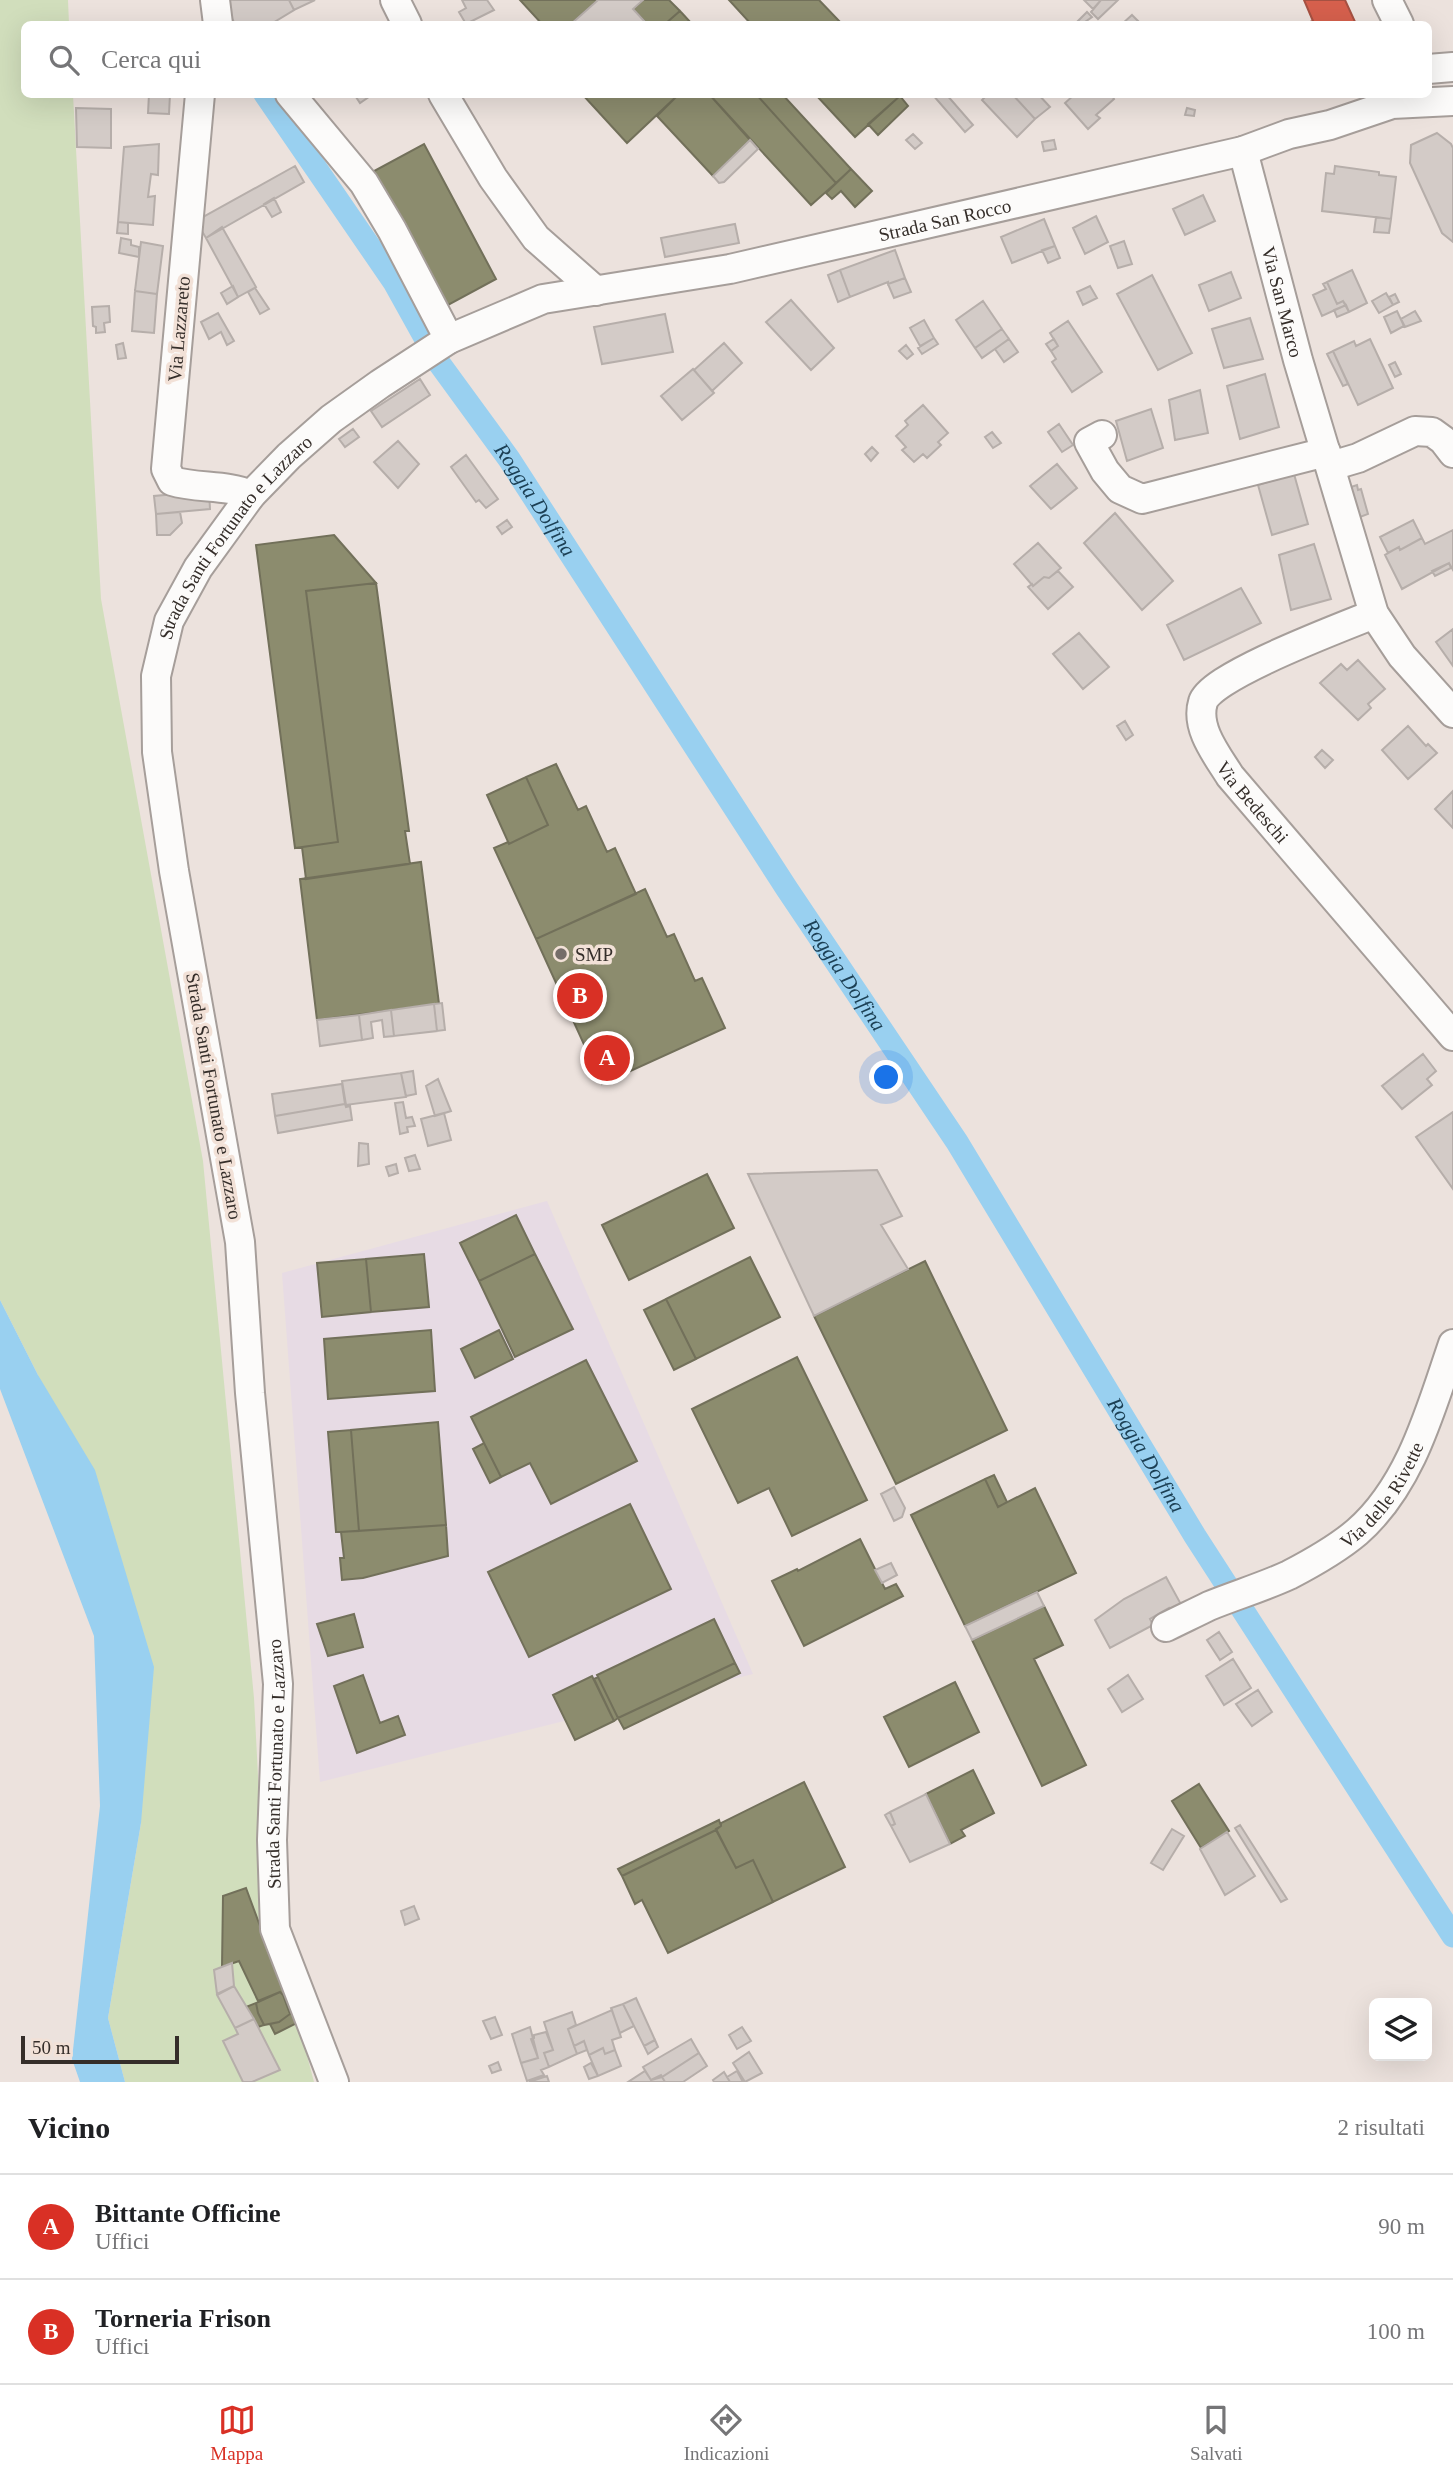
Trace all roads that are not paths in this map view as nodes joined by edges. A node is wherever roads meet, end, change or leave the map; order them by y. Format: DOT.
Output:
graph roads {
  1 [pos="215,0"];
  2 [pos="395,0"];
  3 [pos="1387,0"];
  4 [pos="218,21"];
  5 [pos="406,21"];
  6 [pos="1398,21"];
  7 [pos="1453,67"];
  8 [pos="1432,69"];
  9 [pos="201,98"];
  10 [pos="293,98"];
  11 [pos="445,98"];
  12 [pos="1356,98"];
  13 [pos="1437,99"];
  14 [pos="1289,134"];
  15 [pos="1243,151"];
  16 [pos="536,238"];
  17 [pos="596,290"];
  18 [pos="558,297"];
  19 [pos="436,348"];
  20 [pos="1102,435"];
  21 [pos="1453,453"];
  22 [pos="1328,459"];
  23 [pos="251,495"];
  24 [pos="1374,614"];
  25 [pos="1453,713"];
  26 [pos="1453,1037"];
  27 [pos="1453,1344"];
  28 [pos="1166,1627"];
  29 [pos="334,2082"];
  1 -- 4 [label="street"];
  2 -- 5 [label="street"];
  3 -- 6 [label="street"];
  7 -- 8 [label="street"];
  9 -- 23 [label="street, Via Lazzareto"];
  10 -- 19 [label="street"];
  11 -- 16 [label="street"];
  12 -- 14 [label="street, Strada San Rocco"];
  13 -- 14 [label="street, Strada San Rocco"];
  14 -- 15 [label="street, Strada San Rocco"];
  15 -- 17 [label="street, Strada San Rocco"];
  15 -- 22 [label="street, Via San Marco"];
  16 -- 17 [label="street"];
  16 -- 18 [label="street"];
  17 -- 18 [label="street, Strada Santi Fortunato e Lazzaro"];
  18 -- 19 [label="street, Strada Santi Fortunato e Lazzaro"];
  19 -- 23 [label="street, Strada Santi Fortunato e Lazzaro"];
  20 -- 22 [label="street"];
  21 -- 22 [label="street"];
  22 -- 24 [label="street, Via San Marco"];
  23 -- 29 [label="street, Strada Santi Fortunato e Lazzaro"];
  24 -- 25 [label="street, Via San Marco"];
  24 -- 26 [label="street, Via Bedeschi"];
  27 -- 28 [label="street, Via delle Rivette"];
}
